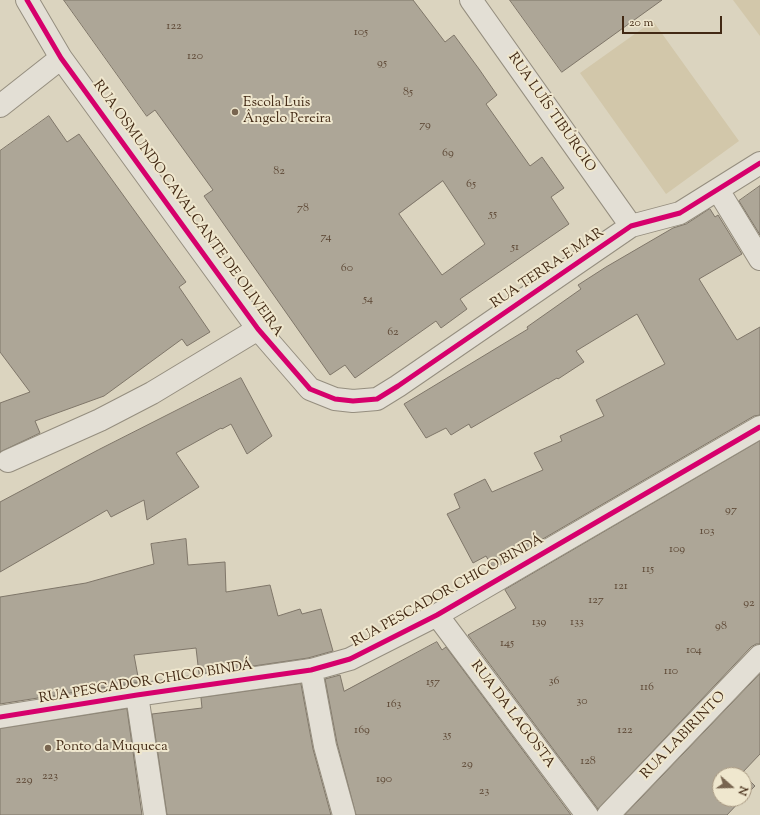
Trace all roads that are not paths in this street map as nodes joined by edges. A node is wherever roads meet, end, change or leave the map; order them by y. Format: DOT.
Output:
graph roads {
  1 [pos="27,0"];
  2 [pos="471,0"];
  3 [pos="61,58"];
  4 [pos="0,106"];
  5 [pos="760,163"];
  6 [pos="718,190"];
  7 [pos="631,226"];
  8 [pos="760,259"];
  9 [pos="258,329"];
  10 [pos="353,401"];
  11 [pos="760,427"];
  12 [pos="8,461"];
  13 [pos="437,615"];
  14 [pos="760,656"];
  15 [pos="311,670"];
  16 [pos="137,695"];
  17 [pos="0,717"];
  18 [pos="155,815"];
  19 [pos="344,815"];
  20 [pos="587,815"];
  21 [pos="608,815"];
  1 -- 3 [label="street, RUA OSMUNDO CAVALCANTE DE OLIVEIRA"];
  2 -- 7 [label="street, RUA LUÍS TIBÚRCIO"];
  3 -- 4 [label="street"];
  3 -- 9 [label="street, RUA OSMUNDO CAVALCANTE DE OLIVEIRA"];
  5 -- 6 [label="street, RUA TERRA E MAR"];
  6 -- 7 [label="street, RUA TERRA E MAR"];
  6 -- 8 [label="street"];
  7 -- 10 [label="street, RUA TERRA E MAR"];
  9 -- 10 [label="street, RUA OSMUNDO CAVALCANTE DE OLIVEIRA"];
  9 -- 12 [label="street"];
  11 -- 13 [label="street, RUA PESCADOR CHICO BINDÁ"];
  13 -- 15 [label="street, RUA PESCADOR CHICO BINDÁ"];
  13 -- 20 [label="street, RUA DA LAGOSTA"];
  14 -- 21 [label="street, RUA LABIRINTO"];
  15 -- 16 [label="street, RUA PESCADOR CHICO BINDÁ"];
  15 -- 19 [label="street"];
  16 -- 17 [label="street, RUA PESCADOR CHICO BINDÁ"];
  16 -- 18 [label="street"];
}
